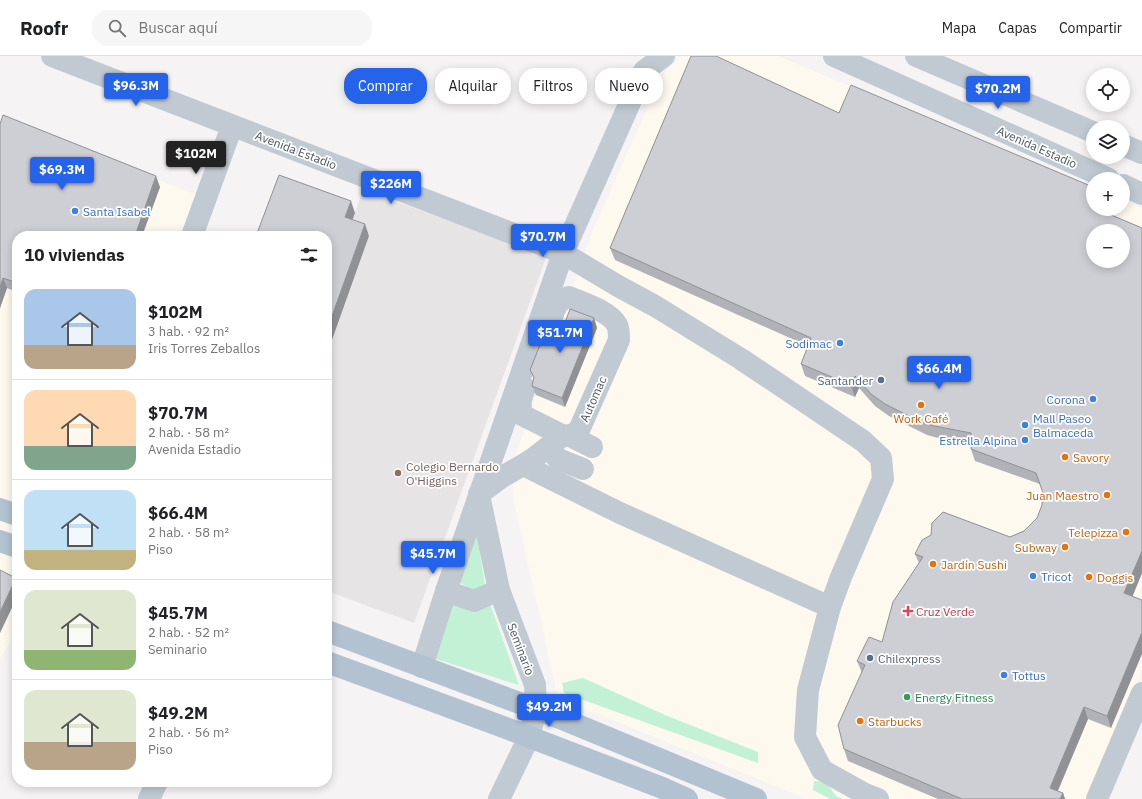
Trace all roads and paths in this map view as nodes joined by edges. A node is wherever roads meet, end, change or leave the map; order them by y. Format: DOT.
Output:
graph roads {
  1 [pos="52,56"];
  2 [pos="664,56"];
  3 [pos="834,56"];
  4 [pos="916,56"];
  5 [pos="232,126"];
  6 [pos="1086,129"];
  7 [pos="1130,148"];
  8 [pos="1142,153"];
  9 [pos="1093,172"];
  10 [pos="1130,188"];
  11 [pos="1142,194"];
  12 [pos="194,231"];
  13 [pos="563,253"];
  14 [pos="618,286"];
  15 [pos="606,313"];
  16 [pos="562,439"];
  17 [pos="592,447"];
  18 [pos="524,465"];
  19 [pos="583,469"];
  20 [pos="479,494"];
  21 [pos="0,509"];
  22 [pos="12,513"];
  23 [pos="0,541"];
  24 [pos="12,545"];
  25 [pos="499,590"];
  26 [pos="446,591"];
  27 [pos="830,607"];
  28 [pos="332,633"];
  29 [pos="332,664"];
  30 [pos="422,667"];
  31 [pos="1142,693"];
  32 [pos="536,710"];
  33 [pos="529,737"];
  34 [pos="155,787"];
  35 [pos="657,793"];
  36 [pos="149,799"];
  37 [pos="499,799"];
  38 [pos="687,799"];
  39 [pos="756,799"];
  40 [pos="878,799"];
  41 [pos="1097,799"];
  1 -- 5 [label="street, Avenida Estadio"];
  2 -- 13 [label="street"];
  3 -- 9 [label="street, Avenida Estadio"];
  4 -- 6 [label="street"];
  5 -- 12 [label="street"];
  5 -- 13 [label="street, Avenida Estadio"];
  7 -- 8 [label="street"];
  10 -- 11 [label="street"];
  13 -- 14 [label="street, Avenida Estadio"];
  13 -- 20 [label="street"];
  14 -- 15 [label="street"];
  14 -- 27 [label="street, Avenida Estadio"];
  15 -- 16 [label="street, Automac"];
  15 -- 16 [label="street, Automac"];
  16 -- 17 [label="street"];
  16 -- 18 [label="street, Automac"];
  16 -- 19 [label="street"];
  18 -- 20 [label="street, Automac"];
  18 -- 27 [label="street"];
  20 -- 25 [label="street, Seminario"];
  20 -- 26 [label="street"];
  21 -- 22 [label="main road"];
  23 -- 24 [label="main road"];
  25 -- 26 [label="street"];
  25 -- 32 [label="street, Seminario"];
  26 -- 30 [label="street"];
  27 -- 40 [label="street, Avenida Estadio"];
  28 -- 30 [label="main road"];
  29 -- 33 [label="main road"];
  30 -- 32 [label="main road"];
  31 -- 41 [label="street"];
  32 -- 33 [label="street, Seminario"];
  32 -- 39 [label="main road"];
  33 -- 35 [label="main road"];
  33 -- 37 [label="street, Seminario"];
  34 -- 36 [label="street"];
  35 -- 38 [label="main road"];
}
